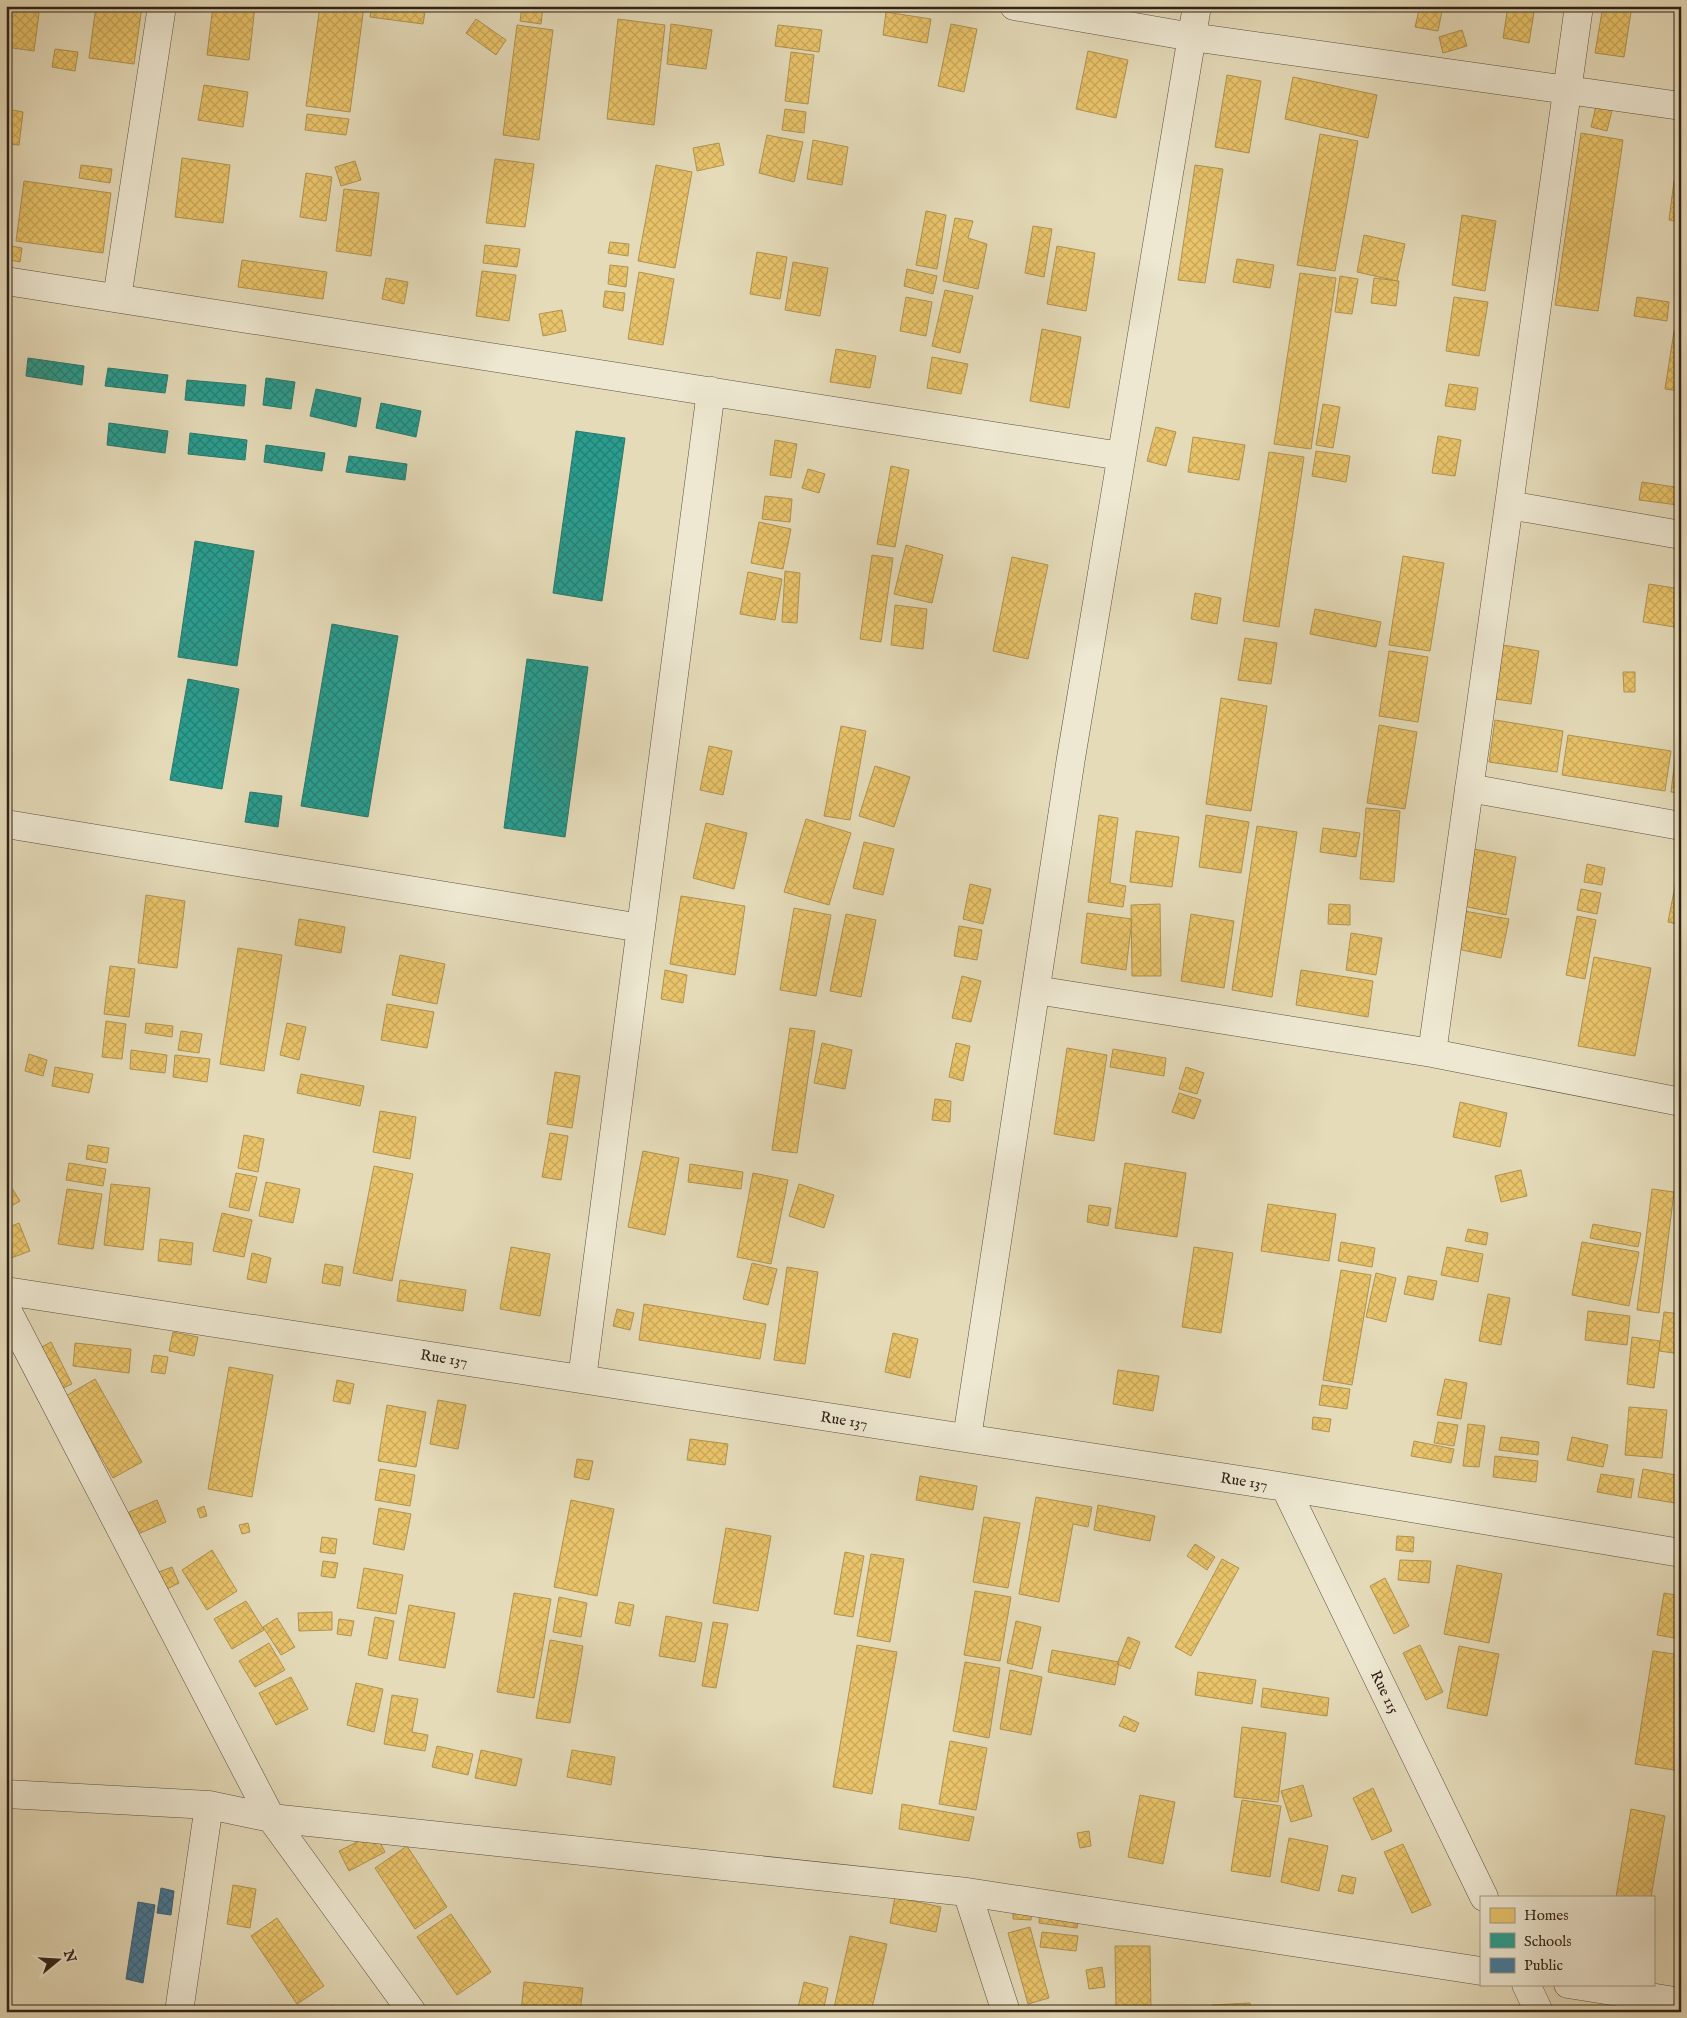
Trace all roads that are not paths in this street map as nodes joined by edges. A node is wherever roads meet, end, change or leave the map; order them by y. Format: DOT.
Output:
graph roads {
  1 [pos="162,6"];
  2 [pos="1014,6"];
  3 [pos="1197,6"];
  4 [pos="1579,6"];
  5 [pos="1192,37"];
  6 [pos="1567,89"];
  7 [pos="1681,106"];
  8 [pos="6,281"];
  9 [pos="116,298"];
  10 [pos="711,391"];
  11 [pos="1121,456"];
  12 [pos="1509,505"];
  13 [pos="1681,536"];
  14 [pos="1469,788"];
  15 [pos="6,824"];
  16 [pos="1681,826"];
  17 [pos="641,928"];
  18 [pos="1036,990"];
  19 [pos="1432,1053"];
  20 [pos="1681,1102"];
  21 [pos="6,1291"];
  22 [pos="6,1308"];
  23 [pos="582,1380"];
  24 [pos="967,1438"];
  25 [pos="1285,1487"];
  26 [pos="1681,1553"];
  27 [pos="6,1794"];
  28 [pos="208,1806"];
  29 [pos="271,1818"];
  30 [pos="967,1892"];
  31 [pos="1484,1896"];
  32 [pos="1480,1971"];
  33 [pos="1527,1986"];
  34 [pos="1581,1986"];
  35 [pos="1681,2002"];
  36 [pos="179,2012"];
  37 [pos="412,2012"];
  38 [pos="1006,2012"];
  39 [pos="1539,2012"];
  1 -- 9 [label="street"];
  2 -- 5 [label="street"];
  3 -- 5 [label="street"];
  4 -- 6 [label="street"];
  5 -- 6 [label="street"];
  5 -- 11 [label="street"];
  6 -- 7 [label="street"];
  6 -- 12 [label="street"];
  8 -- 9 [label="street"];
  9 -- 10 [label="street"];
  10 -- 11 [label="street"];
  10 -- 17 [label="street"];
  11 -- 18 [label="street"];
  12 -- 13 [label="street"];
  12 -- 14 [label="street"];
  14 -- 16 [label="street"];
  14 -- 19 [label="street"];
  15 -- 17 [label="street"];
  17 -- 23 [label="street"];
  18 -- 19 [label="street"];
  18 -- 24 [label="street"];
  19 -- 20 [label="street"];
  21 -- 23 [label="street, Rue 137"];
  22 -- 29 [label="street"];
  23 -- 24 [label="street, Rue 137"];
  24 -- 25 [label="street, Rue 137"];
  25 -- 26 [label="street, Rue 137"];
  25 -- 31 [label="street, Rue 115"];
  27 -- 28 [label="street"];
  28 -- 29 [label="street"];
  28 -- 36 [label="street"];
  29 -- 30 [label="street"];
  29 -- 37 [label="street"];
  30 -- 32 [label="street"];
  30 -- 38 [label="street"];
  33 -- 39 [label="street"];
  34 -- 35 [label="street"];
}
